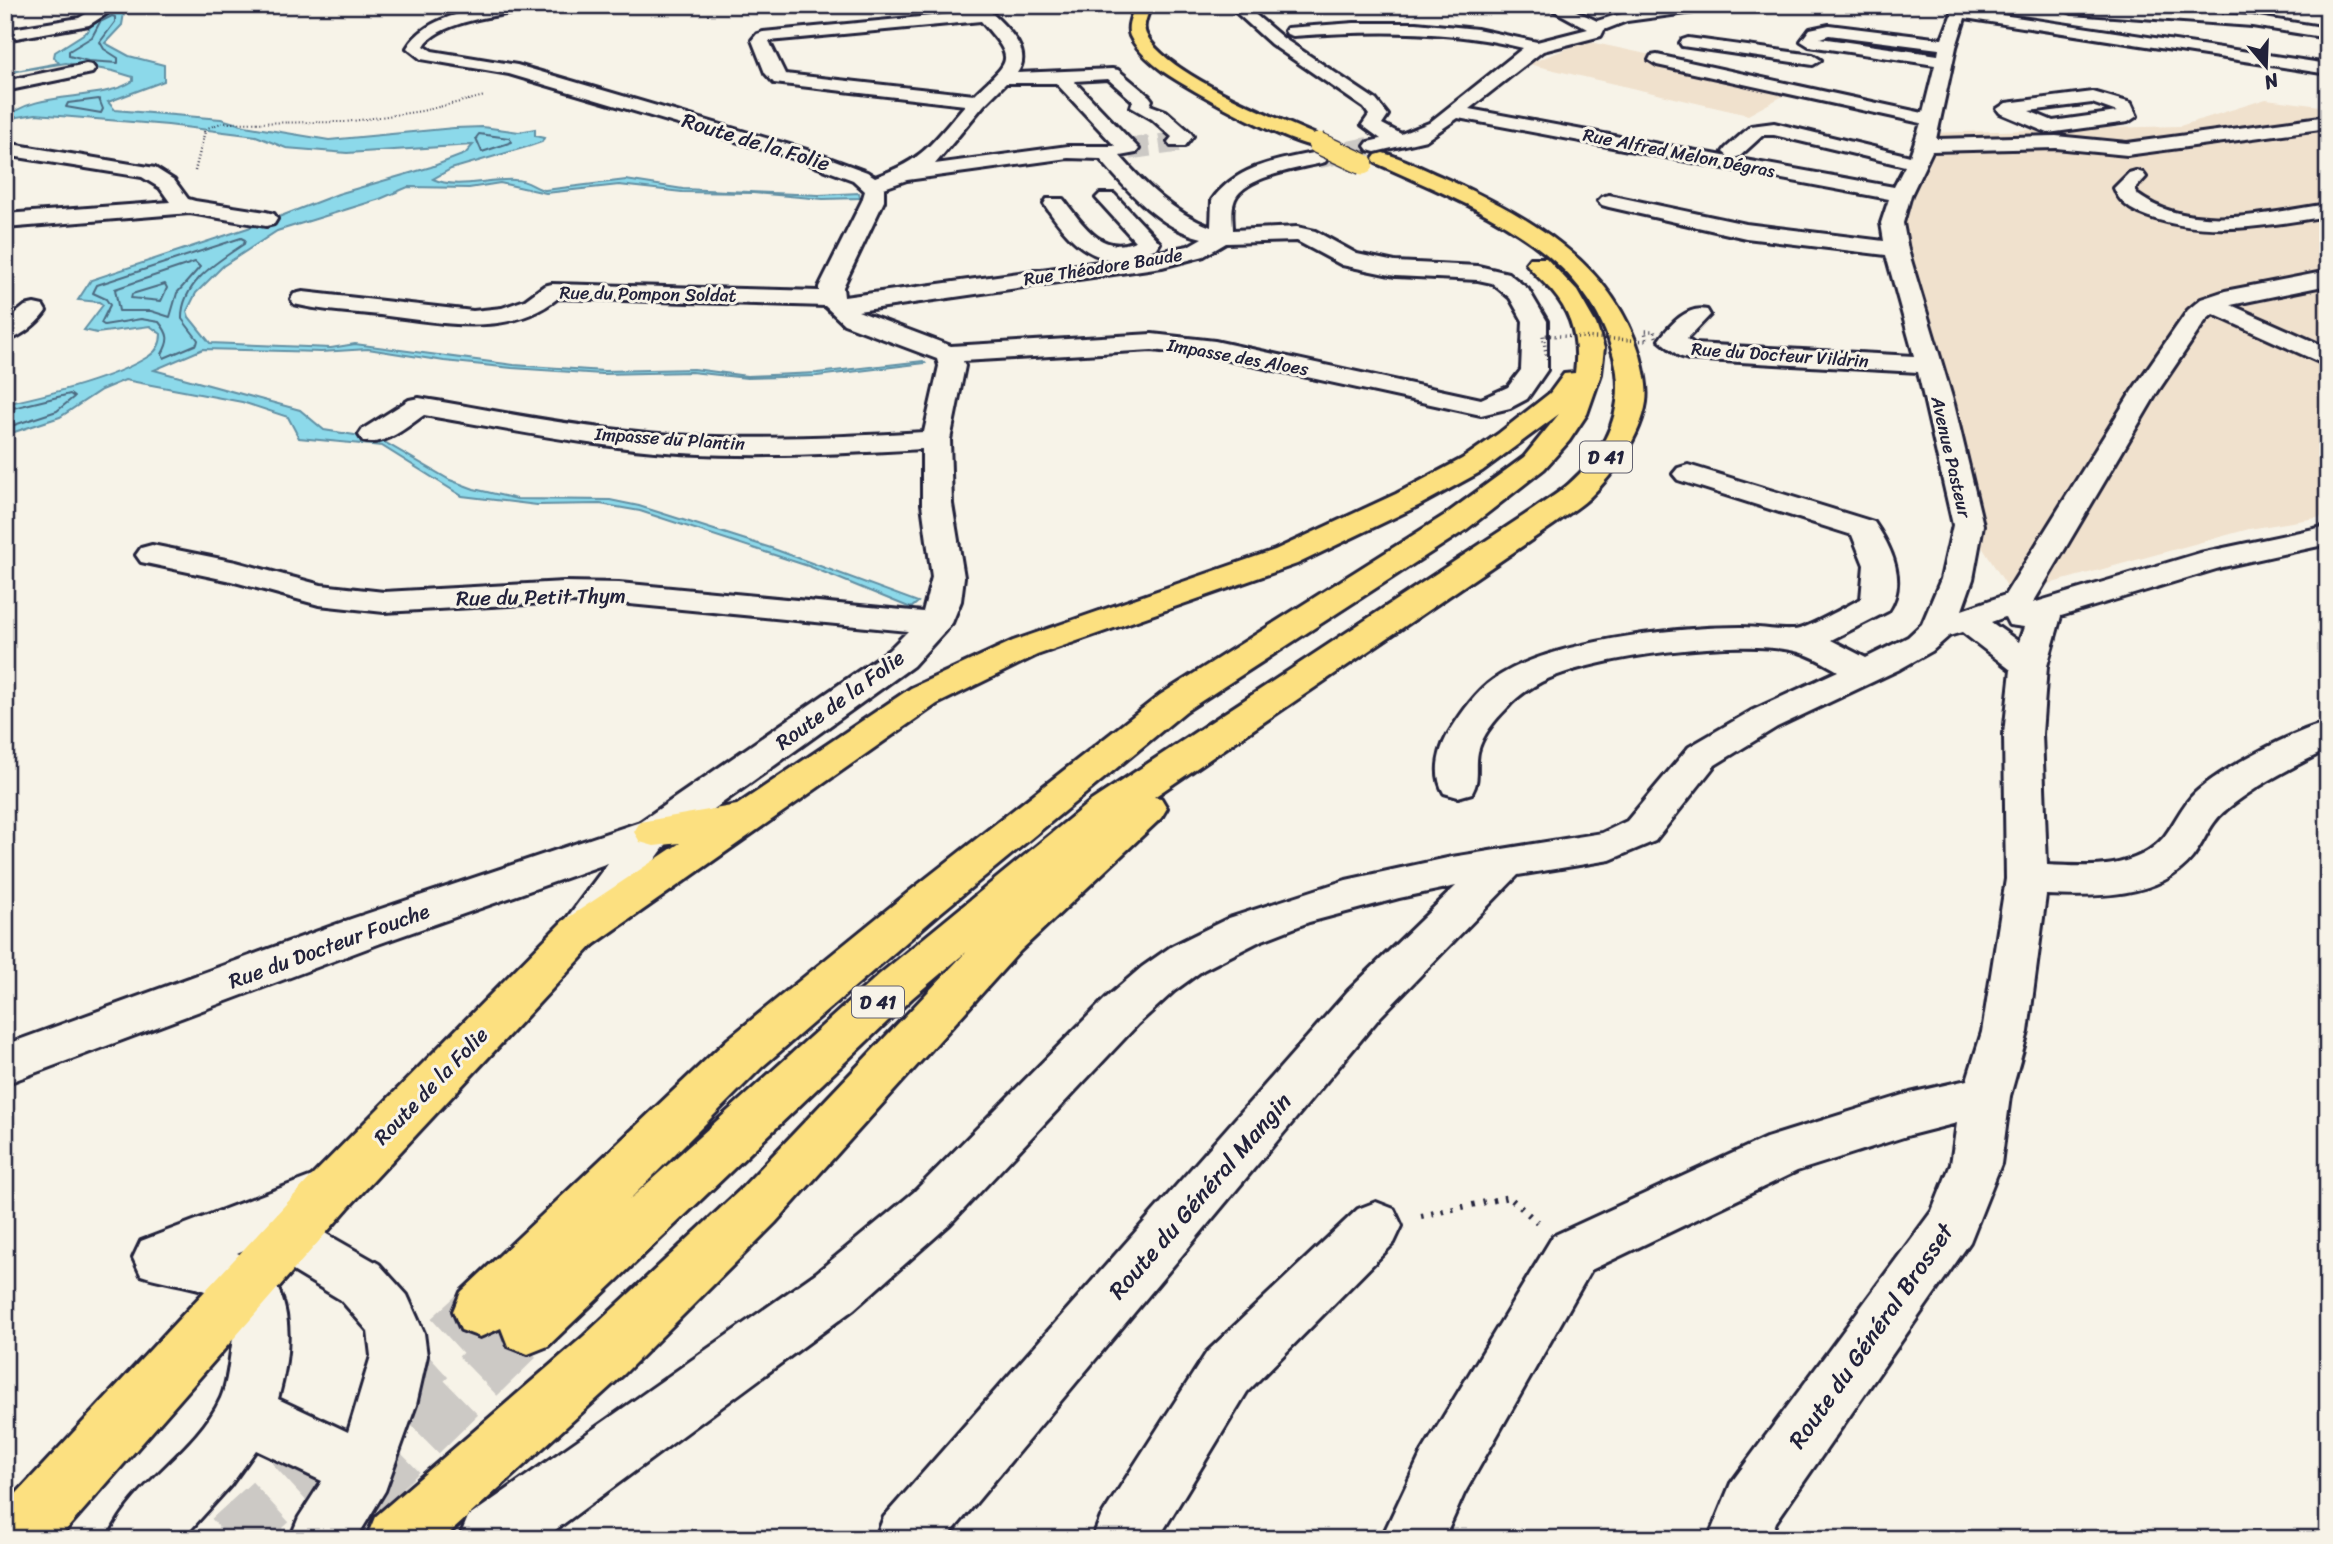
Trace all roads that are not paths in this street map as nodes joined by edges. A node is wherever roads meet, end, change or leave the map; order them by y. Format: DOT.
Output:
graph roads {
  1 [pos="113,5"];
  2 [pos="536,5"];
  3 [pos="1144,5"];
  4 [pos="1235,5"];
  5 [pos="1551,5"];
  6 [pos="1709,5"];
  7 [pos="2053,6"];
  8 [pos="2093,7"];
  9 [pos="1963,9"];
  10 [pos="1375,10"];
  11 [pos="980,11"];
  12 [pos="783,14"];
  13 [pos="2252,21"];
  14 [pos="2328,23"];
  15 [pos="1428,29"];
  16 [pos="1293,30"];
  17 [pos="1596,30"];
  18 [pos="2328,33"];
  19 [pos="794,34"];
  20 [pos="5,35"];
  21 [pos="1627,35"];
  22 [pos="1165,41"];
  23 [pos="1676,41"];
  24 [pos="1537,47"];
  25 [pos="1947,53"];
  26 [pos="1657,60"];
  27 [pos="1813,60"];
  28 [pos="849,65"];
  29 [pos="86,69"];
  30 [pos="2328,69"];
  31 [pos="1004,78"];
  32 [pos="1060,78"];
  33 [pos="5,86"];
  34 [pos="861,88"];
  35 [pos="978,101"];
  36 [pos="1456,112"];
  37 [pos="1931,120"];
  38 [pos="2328,122"];
  39 [pos="2052,127"];
  40 [pos="1178,142"];
  41 [pos="2008,142"];
  42 [pos="5,149"];
  43 [pos="1318,150"];
  44 [pos="1107,152"];
  45 [pos="1380,152"];
  46 [pos="1733,152"];
  47 [pos="1921,155"];
  48 [pos="905,174"];
  49 [pos="2136,177"];
  50 [pos="872,185"];
  51 [pos="1141,193"];
  52 [pos="1901,195"];
  53 [pos="1107,198"];
  54 [pos="1609,201"];
  55 [pos="190,207"];
  56 [pos="2328,210"];
  57 [pos="265,219"];
  58 [pos="5,221"];
  59 [pos="1222,236"];
  60 [pos="1896,249"];
  61 [pos="2328,278"];
  62 [pos="303,299"];
  63 [pos="835,302"];
  64 [pos="2210,304"];
  65 [pos="34,311"];
  66 [pos="1698,315"];
  67 [pos="5,334"];
  68 [pos="1591,348"];
  69 [pos="948,354"];
  70 [pos="2328,358"];
  71 [pos="1927,365"];
  72 [pos="373,435"];
  73 [pos="936,440"];
  74 [pos="1688,474"];
  75 [pos="2328,535"];
  76 [pos="152,555"];
  77 [pos="2046,610"];
  78 [pos="935,623"];
  79 [pos="1977,628"];
  80 [pos="1937,629"];
  81 [pos="1801,642"];
  82 [pos="2029,666"];
  83 [pos="1865,672"];
  84 [pos="1255,709"];
  85 [pos="2328,734"];
  86 [pos="1458,784"];
  87 [pos="756,811"];
  88 [pos="654,832"];
  89 [pos="1505,863"];
  90 [pos="2027,878"];
  91 [pos="578,933"];
  92 [pos="5,1065"];
  93 [pos="1986,1097"];
  94 [pos="330,1192"];
  95 [pos="1376,1226"];
  96 [pos="287,1239"];
  97 [pos="245,1285"];
  98 [pos="480,1311"];
  99 [pos="528,1327"];
  100 [pos="245,1413"];
  101 [pos="364,1469"];
  102 [pos="17,1539"];
  103 [pos="139,1539"];
  104 [pos="321,1539"];
  105 [pos="397,1539"];
  106 [pos="490,1539"];
  107 [pos="906,1539"];
  108 [pos="1123,1539"];
  109 [pos="1412,1539"];
  110 [pos="1739,1539"];
  1 -- 20 [label="street"];
  2 -- 50 [label="street, Route de la Folie"];
  3 -- 43 [label="main road, D 41"];
  4 -- 45 [label="street"];
  5 -- 17 [label="street"];
  6 -- 17 [label="street"];
  7 -- 8 [label="street"];
  8 -- 13 [label="street"];
  9 -- 25 [label="street, Avenue Pasteur"];
  9 -- 30 [label="street"];
  10 -- 15 [label="street"];
  11 -- 19 [label="street"];
  11 -- 31 [label="street"];
  12 -- 19 [label="street"];
  13 -- 14 [label="street"];
  13 -- 18 [label="street"];
  15 -- 16 [label="street"];
  15 -- 24 [label="street"];
  17 -- 21 [label="street"];
  17 -- 24 [label="street"];
  19 -- 34 [label="street"];
  22 -- 45 [label="main road, D 41"];
  23 -- 27 [label="street"];
  24 -- 36 [label="street"];
  25 -- 25 [label="street"];
  25 -- 37 [label="street, Avenue Pasteur"];
  26 -- 37 [label="street"];
  28 -- 34 [label="street"];
  29 -- 33 [label="street"];
  31 -- 32 [label="street"];
  31 -- 35 [label="street"];
  32 -- 40 [label="street"];
  32 -- 44 [label="street"];
  34 -- 35 [label="street"];
  35 -- 48 [label="street"];
  36 -- 45 [label="street"];
  36 -- 52 [label="street, Rue Alfred Melon Dégras"];
  37 -- 47 [label="street, Avenue Pasteur"];
  38 -- 41 [label="street"];
  39 -- 39 [label="street"];
  39 -- 41 [label="street"];
  41 -- 47 [label="street"];
  42 -- 55 [label="street"];
  43 -- 45 [label="main road, D 41, bridge"];
  43 -- 59 [label="street"];
  44 -- 48 [label="street"];
  44 -- 51 [label="street"];
  45 -- 68 [label="main road, D 41"];
  45 -- 84 [label="main road, D 41"];
  46 -- 47 [label="street"];
  47 -- 52 [label="street, Avenue Pasteur"];
  48 -- 50 [label="street"];
  49 -- 56 [label="street"];
  50 -- 63 [label="street"];
  51 -- 53 [label="street"];
  51 -- 59 [label="street"];
  52 -- 60 [label="street, Avenue Pasteur"];
  54 -- 60 [label="street"];
  55 -- 57 [label="street"];
  55 -- 58 [label="street"];
  59 -- 63 [label="street, Rue Théodore Baude"];
  59 -- 69 [label="street, Impasse des Aloes"];
  60 -- 71 [label="street, Avenue Pasteur"];
  61 -- 64 [label="street"];
  62 -- 63 [label="street, Rue du Pompon Soldat"];
  63 -- 69 [label="street"];
  64 -- 70 [label="street"];
  64 -- 80 [label="street"];
  65 -- 67 [label="street"];
  66 -- 71 [label="street, Rue du Docteur Vildrin"];
  68 -- 87 [label="main road"];
  68 -- 98 [label="main road, D 41"];
  69 -- 73 [label="street, Route de la Folie"];
  71 -- 80 [label="street, Avenue Pasteur"];
  72 -- 73 [label="street, Impasse du Plantin"];
  73 -- 78 [label="street, Route de la Folie"];
  74 -- 81 [label="street"];
  75 -- 77 [label="street"];
  76 -- 78 [label="street, Rue du Petit Thym"];
  77 -- 79 [label="street"];
  77 -- 82 [label="street, Route du Général Brosset"];
  78 -- 88 [label="street, Route de la Folie"];
  79 -- 80 [label="street"];
  79 -- 82 [label="street"];
  80 -- 83 [label="street"];
  81 -- 83 [label="street"];
  81 -- 86 [label="street"];
  82 -- 90 [label="street, Route du Général Brosset"];
  83 -- 89 [label="street"];
  84 -- 99 [label="main road, D 41"];
  84 -- 105 [label="main road"];
  85 -- 90 [label="street"];
  87 -- 88 [label="main road"];
  87 -- 91 [label="main road"];
  88 -- 91 [label="street, Route de la Folie"];
  88 -- 92 [label="street, Rue du Docteur Fouche"];
  89 -- 106 [label="street"];
  89 -- 107 [label="street, Route du Général Mangin"];
  90 -- 93 [label="street, Route du Général Brosset"];
  91 -- 94 [label="main road, Route de la Folie"];
  93 -- 109 [label="street"];
  93 -- 110 [label="street, Route du Général Brosset"];
  94 -- 96 [label="main road, Route de la Folie"];
  94 -- 97 [label="street"];
  95 -- 108 [label="street"];
  96 -- 97 [label="main road, Route de la Folie"];
  96 -- 101 [label="street"];
  97 -- 100 [label="street"];
  97 -- 102 [label="main road, Route de la Folie"];
  100 -- 101 [label="street"];
  100 -- 103 [label="street"];
  101 -- 104 [label="street"];
}
